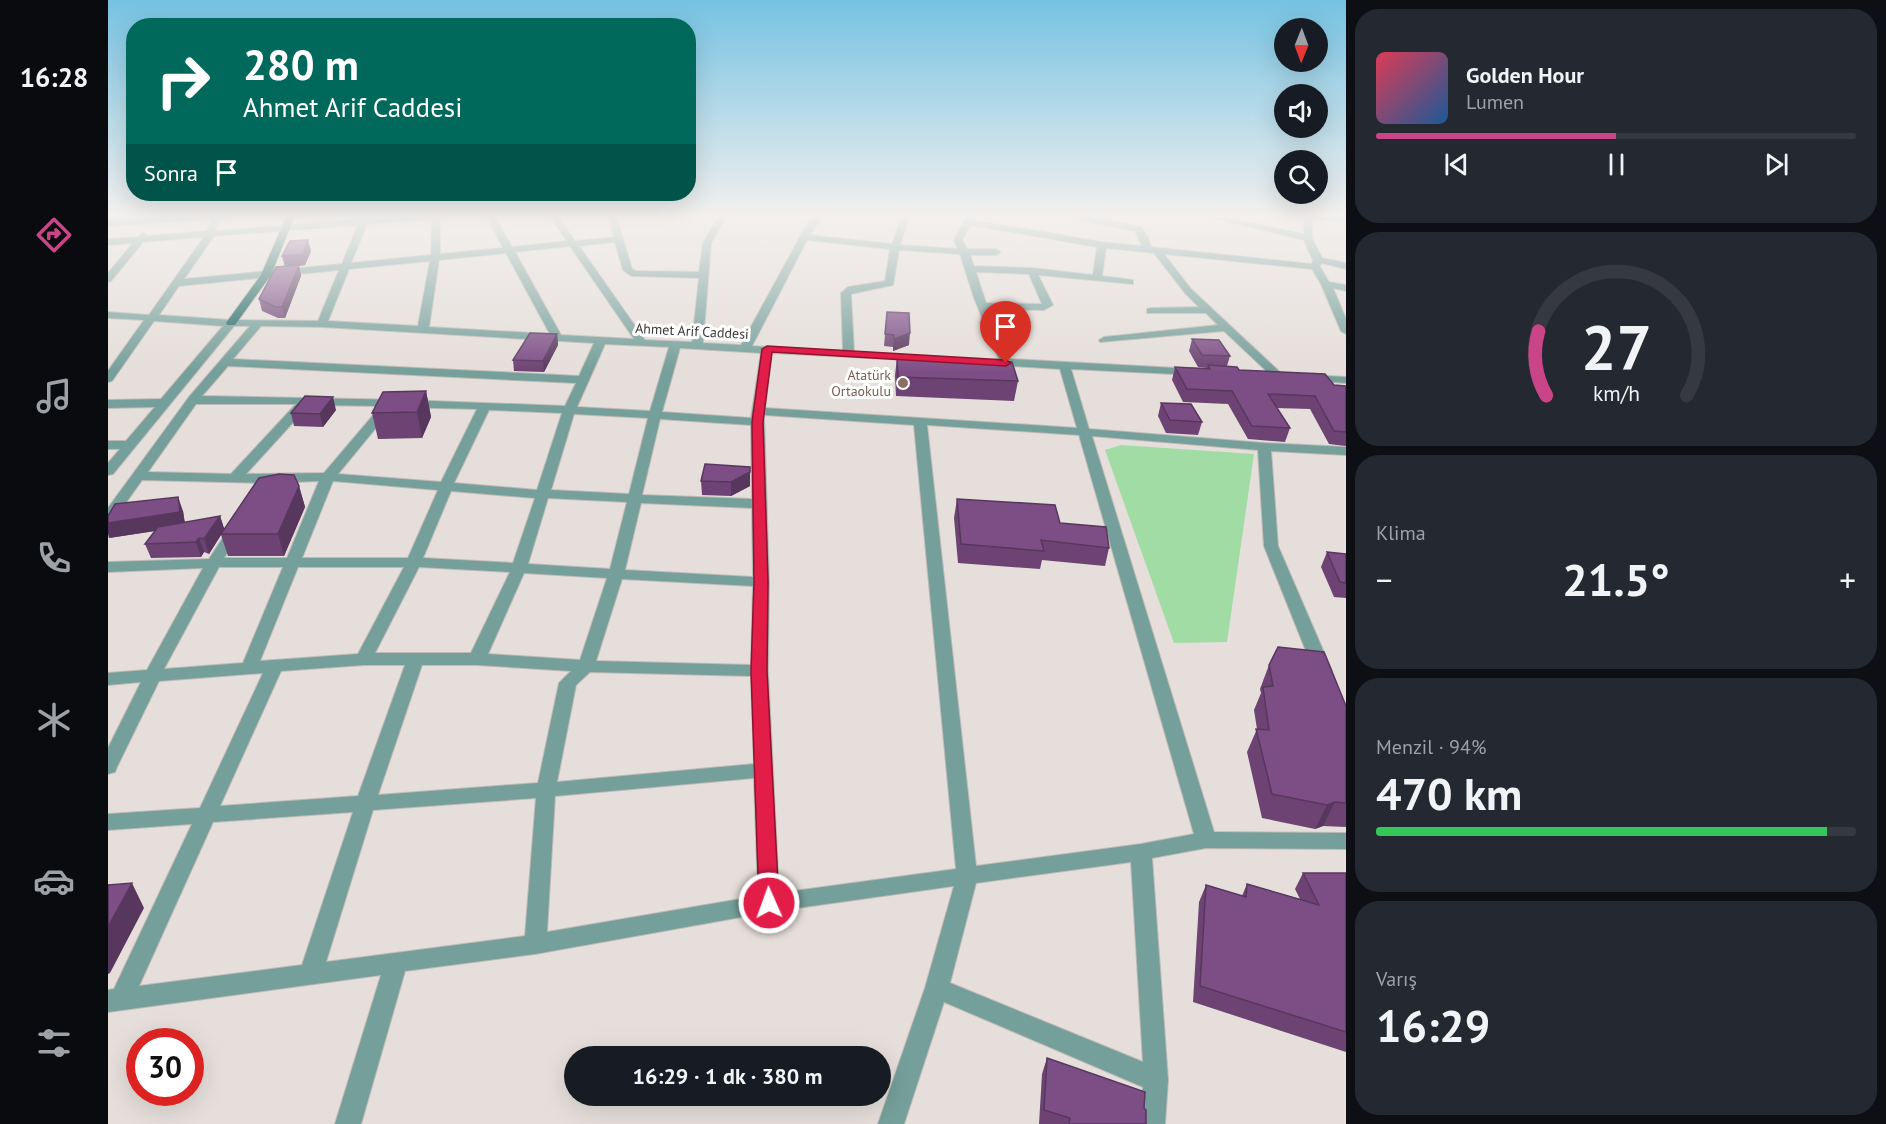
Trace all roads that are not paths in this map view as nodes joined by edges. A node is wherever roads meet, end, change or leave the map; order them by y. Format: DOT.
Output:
graph roads {
  1 [pos="188,267"];
  2 [pos="269,267"];
  3 [pos="341,267"];
  4 [pos="345,267"];
  5 [pos="433,267"];
  6 [pos="520,267"];
  7 [pos="590,267"];
  8 [pos="627,267"];
  9 [pos="704,267"];
  10 [pos="790,267"];
  11 [pos="893,267"];
  12 [pos="1098,267"];
  13 [pos="1167,267"];
  14 [pos="1319,267"];
  15 [pos="969,269"];
  16 [pos="1032,271"];
  17 [pos="266,275"];
  18 [pos="703,275"];
  19 [pos="1096,278"];
  20 [pos="1130,282"];
  21 [pos="177,283"];
  22 [pos="1326,284"];
  23 [pos="1346,288"];
  24 [pos="982,306"];
  25 [pos="1209,310"];
  26 [pos="1151,311"];
  27 [pos="108,315"];
  28 [pos="155,316"];
  29 [pos="231,323"];
  30 [pos="258,323"];
  31 [pos="322,324"];
  32 [pos="1228,327"];
  33 [pos="423,330"];
  34 [pos="1346,331"];
  35 [pos="557,337"];
  36 [pos="1104,340"];
  37 [pos="600,342"];
  38 [pos="642,343"];
  39 [pos="675,346"];
  40 [pos="697,347"];
  41 [pos="744,348"];
  42 [pos="767,349"];
  43 [pos="849,355"];
  44 [pos="939,359"];
  45 [pos="223,362"];
  46 [pos="984,362"];
  47 [pos="1006,363"];
  48 [pos="1064,364"];
  49 [pos="1208,373"];
  50 [pos="1255,375"];
  51 [pos="1288,377"];
  52 [pos="108,379"];
  53 [pos="581,380"];
  54 [pos="1346,380"];
  55 [pos="193,400"];
  56 [pos="307,400"];
  57 [pos="390,402"];
  58 [pos="164,403"];
  59 [pos="108,404"];
  60 [pos="484,408"];
  61 [pos="569,411"];
  62 [pos="655,415"];
  63 [pos="758,417"];
  64 [pos="920,420"];
  65 [pos="1086,432"];
  66 [pos="108,445"];
  67 [pos="130,445"];
  68 [pos="1264,447"];
  69 [pos="1346,451"];
  70 [pos="108,471"];
  71 [pos="138,476"];
  72 [pos="236,477"];
  73 [pos="328,477"];
  74 [pos="269,479"];
  75 [pos="446,486"];
  76 [pos="540,494"];
  77 [pos="256,498"];
  78 [pos="636,499"];
  79 [pos="760,504"];
  80 [pos="244,516"];
  81 [pos="108,518"];
  82 [pos="414,562"];
  83 [pos="213,563"];
  84 [pos="292,564"];
  85 [pos="108,567"];
  86 [pos="519,568"];
  87 [pos="616,575"];
  88 [pos="761,582"];
  89 [pos="364,659"];
  90 [pos="477,659"];
  91 [pos="415,660"];
  92 [pos="274,666"];
  93 [pos="586,666"];
  94 [pos="249,668"];
  95 [pos="759,671"];
  96 [pos="152,676"];
  97 [pos="108,679"];
  98 [pos="1328,684"];
  99 [pos="108,767"];
  100 [pos="765,770"];
  101 [pos="546,790"];
  102 [pos="365,804"];
  103 [pos="207,815"];
  104 [pos="108,822"];
  105 [pos="1206,840"];
  106 [pos="1346,841"];
  107 [pos="1141,852"];
  108 [pos="968,876"];
  109 [pos="769,903"];
  110 [pos="535,944"];
  111 [pos="396,962"];
  112 [pos="311,972"];
  113 [pos="937,988"];
  114 [pos="115,1001"];
  115 [pos="1156,1080"];
  116 [pos="348,1124"];
  117 [pos="891,1124"];
  118 [pos="1152,1124"];
  1 -- 21 [label="street"];
  2 -- 17 [label="main road"];
  3 -- 17 [label="street"];
  4 -- 31 [label="street"];
  5 -- 33 [label="street"];
  6 -- 35 [label="street"];
  7 -- 38 [label="street"];
  8 -- 18 [label="street"];
  9 -- 18 [label="street"];
  10 -- 41 [label="street"];
  11 -- 43 [label="street"];
  12 -- 19 [label="street"];
  13 -- 25 [label="street"];
  14 -- 22 [label="street"];
  15 -- 16 [label="street"];
  15 -- 24 [label="street"];
  16 -- 19 [label="street"];
  16 -- 24 [label="street"];
  17 -- 21 [label="street"];
  17 -- 29 [label="main road"];
  18 -- 40 [label="street"];
  19 -- 20 [label="street"];
  21 -- 28 [label="street"];
  22 -- 23 [label="street"];
  22 -- 34 [label="street"];
  24 -- 47 [label="street"];
  25 -- 26 [label="street"];
  25 -- 32 [label="street"];
  27 -- 28 [label="street, Ahmet Arif Caddesi"];
  28 -- 29 [label="street, Ahmet Arif Caddesi"];
  28 -- 52 [label="street"];
  29 -- 30 [label="street, Ahmet Arif Caddesi"];
  29 -- 58 [label="street"];
  30 -- 31 [label="street, Ahmet Arif Caddesi"];
  30 -- 45 [label="street"];
  31 -- 33 [label="street, Ahmet Arif Caddesi"];
  32 -- 36 [label="street"];
  32 -- 51 [label="street"];
  33 -- 35 [label="street, Ahmet Arif Caddesi"];
  35 -- 37 [label="street, Ahmet Arif Caddesi"];
  37 -- 38 [label="street, Ahmet Arif Caddesi"];
  37 -- 53 [label="street"];
  38 -- 39 [label="street, Ahmet Arif Caddesi"];
  39 -- 40 [label="street, Ahmet Arif Caddesi"];
  39 -- 62 [label="street"];
  40 -- 41 [label="street, Ahmet Arif Caddesi"];
  41 -- 42 [label="street, Ahmet Arif Caddesi"];
  42 -- 43 [label="street, Ahmet Arif Caddesi"];
  42 -- 63 [label="street"];
  43 -- 44 [label="street, Ahmet Arif Caddesi"];
  45 -- 53 [label="street"];
  45 -- 55 [label="street"];
  46 -- 47 [label="street"];
  47 -- 48 [label="street"];
  48 -- 49 [label="street"];
  48 -- 65 [label="street"];
  50 -- 51 [label="street"];
  51 -- 54 [label="street"];
  53 -- 61 [label="street"];
  55 -- 56 [label="street"];
  55 -- 71 [label="street"];
  56 -- 57 [label="street"];
  56 -- 72 [label="street"];
  57 -- 60 [label="street"];
  57 -- 73 [label="street"];
  58 -- 59 [label="street"];
  58 -- 67 [label="street"];
  60 -- 61 [label="street"];
  60 -- 75 [label="street"];
  61 -- 62 [label="street"];
  61 -- 76 [label="street"];
  62 -- 63 [label="street"];
  62 -- 78 [label="street"];
  63 -- 64 [label="street"];
  63 -- 79 [label="street"];
  64 -- 65 [label="street"];
  64 -- 108 [label="street"];
  65 -- 68 [label="street"];
  65 -- 105 [label="street"];
  66 -- 67 [label="street"];
  67 -- 70 [label="street"];
  68 -- 69 [label="street"];
  68 -- 98 [label="street"];
  71 -- 72 [label="street"];
  71 -- 81 [label="street"];
  72 -- 74 [label="street"];
  73 -- 74 [label="street"];
  73 -- 75 [label="street"];
  73 -- 84 [label="street"];
  74 -- 77 [label="street"];
  75 -- 76 [label="street"];
  75 -- 82 [label="street"];
  76 -- 78 [label="street"];
  76 -- 86 [label="street"];
  78 -- 79 [label="street"];
  78 -- 87 [label="street"];
  79 -- 88 [label="street"];
  80 -- 83 [label="street"];
  82 -- 84 [label="street"];
  82 -- 86 [label="street"];
  82 -- 89 [label="street"];
  83 -- 84 [label="street"];
  83 -- 85 [label="street"];
  83 -- 96 [label="street"];
  84 -- 94 [label="street"];
  86 -- 87 [label="street"];
  86 -- 90 [label="street"];
  87 -- 88 [label="street"];
  87 -- 93 [label="street"];
  88 -- 95 [label="street"];
  89 -- 91 [label="street"];
  89 -- 92 [label="street"];
  90 -- 91 [label="street"];
  90 -- 93 [label="street"];
  91 -- 102 [label="street"];
  92 -- 94 [label="street"];
  92 -- 103 [label="street"];
  93 -- 95 [label="street"];
  93 -- 101 [label="street"];
  94 -- 96 [label="street"];
  95 -- 100 [label="street"];
  96 -- 97 [label="street"];
  96 -- 99 [label="street"];
  100 -- 101 [label="street"];
  100 -- 109 [label="street"];
  101 -- 102 [label="street"];
  101 -- 110 [label="street"];
  102 -- 103 [label="street"];
  102 -- 112 [label="street"];
  103 -- 104 [label="street"];
  103 -- 114 [label="street"];
  105 -- 106 [label="street"];
  105 -- 107 [label="street"];
  107 -- 108 [label="street"];
  107 -- 115 [label="street"];
  108 -- 109 [label="street"];
  108 -- 113 [label="street"];
  109 -- 110 [label="street"];
  110 -- 111 [label="street"];
  111 -- 112 [label="street"];
  111 -- 116 [label="street"];
  112 -- 114 [label="street"];
  113 -- 115 [label="street"];
  113 -- 117 [label="street"];
  115 -- 118 [label="street"];
}
